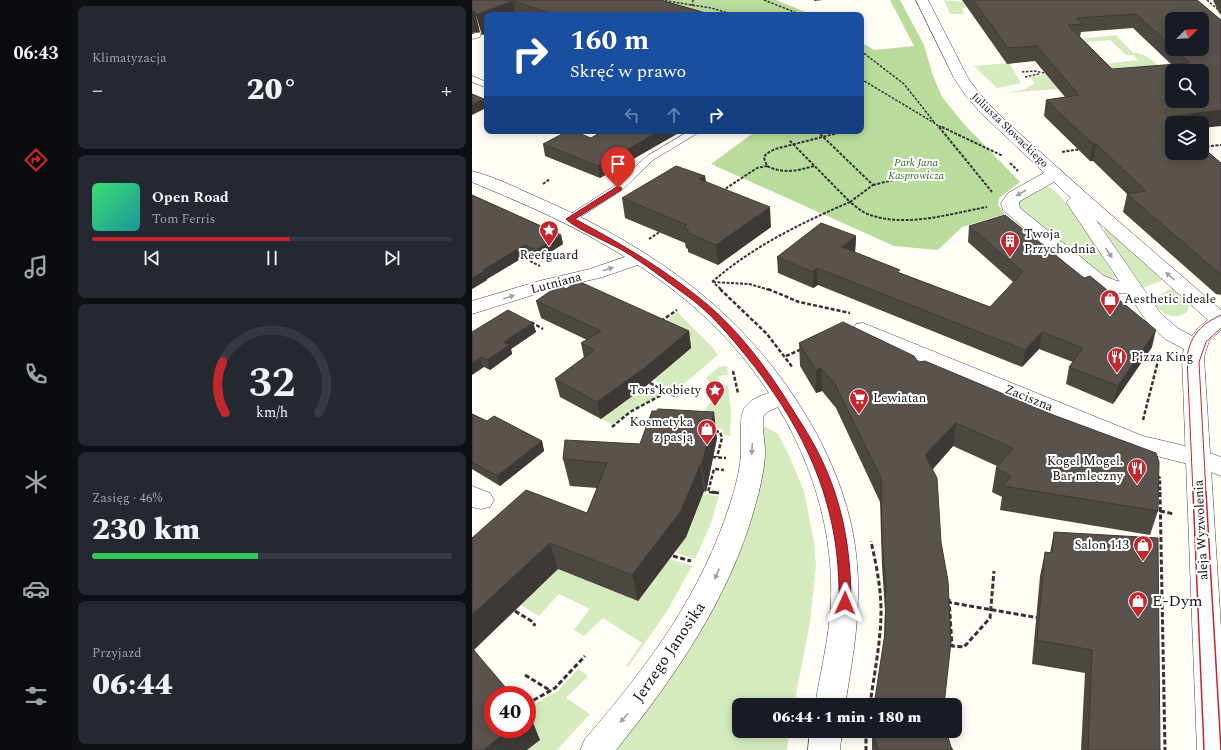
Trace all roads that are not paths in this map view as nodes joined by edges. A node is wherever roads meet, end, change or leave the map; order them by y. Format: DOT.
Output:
graph roads {
  1 [pos="922,0"];
  2 [pos="472,79"];
  3 [pos="484,84"];
  4 [pos="691,134"];
  5 [pos="1055,174"];
  6 [pos="472,176"];
  7 [pos="570,219"];
  8 [pos="642,250"];
  9 [pos="1132,287"];
  10 [pos="472,308"];
  11 [pos="1221,321"];
  12 [pos="858,322"];
  13 [pos="1195,346"];
  14 [pos="781,397"];
  15 [pos="1209,463"];
  16 [pos="831,698"];
  17 [pos="1216,707"];
  18 [pos="825,738"];
  19 [pos="596,750"];
  20 [pos="824,750"];
  21 [pos="1213,750"];
  1 -- 5 [label="street, Juliusza Słowackiego"];
  2 -- 3 [label="lane"];
  4 -- 7 [label="lane"];
  5 -- 9 [label="street, Juliusza Słowackiego, one-way"];
  5 -- 9 [label="street, Juliusza Słowackiego, one-way"];
  11 -- 5 [label="street, Juliusza Słowackiego, one-way"];
  6 -- 7 [label="street"];
  7 -- 8 [label="street"];
  10 -- 8 [label="street, Lutniana, one-way"];
  8 -- 14 [label="street"];
  9 -- 13 [label="street, Juliusza Słowackiego"];
  11 -- 13 [label="street"];
  12 -- 15 [label="street, Zaciszna"];
  13 -- 15 [label="street, aleja Wyzwolenia"];
  14 -- 16 [label="street"];
  14 -- 19 [label="street, Jerzego Janosika, one-way"];
  15 -- 17 [label="street, aleja Wyzwolenia"];
  17 -- 21 [label="street, aleja Wyzwolenia"];
  18 -- 20 [label="street"];
}
